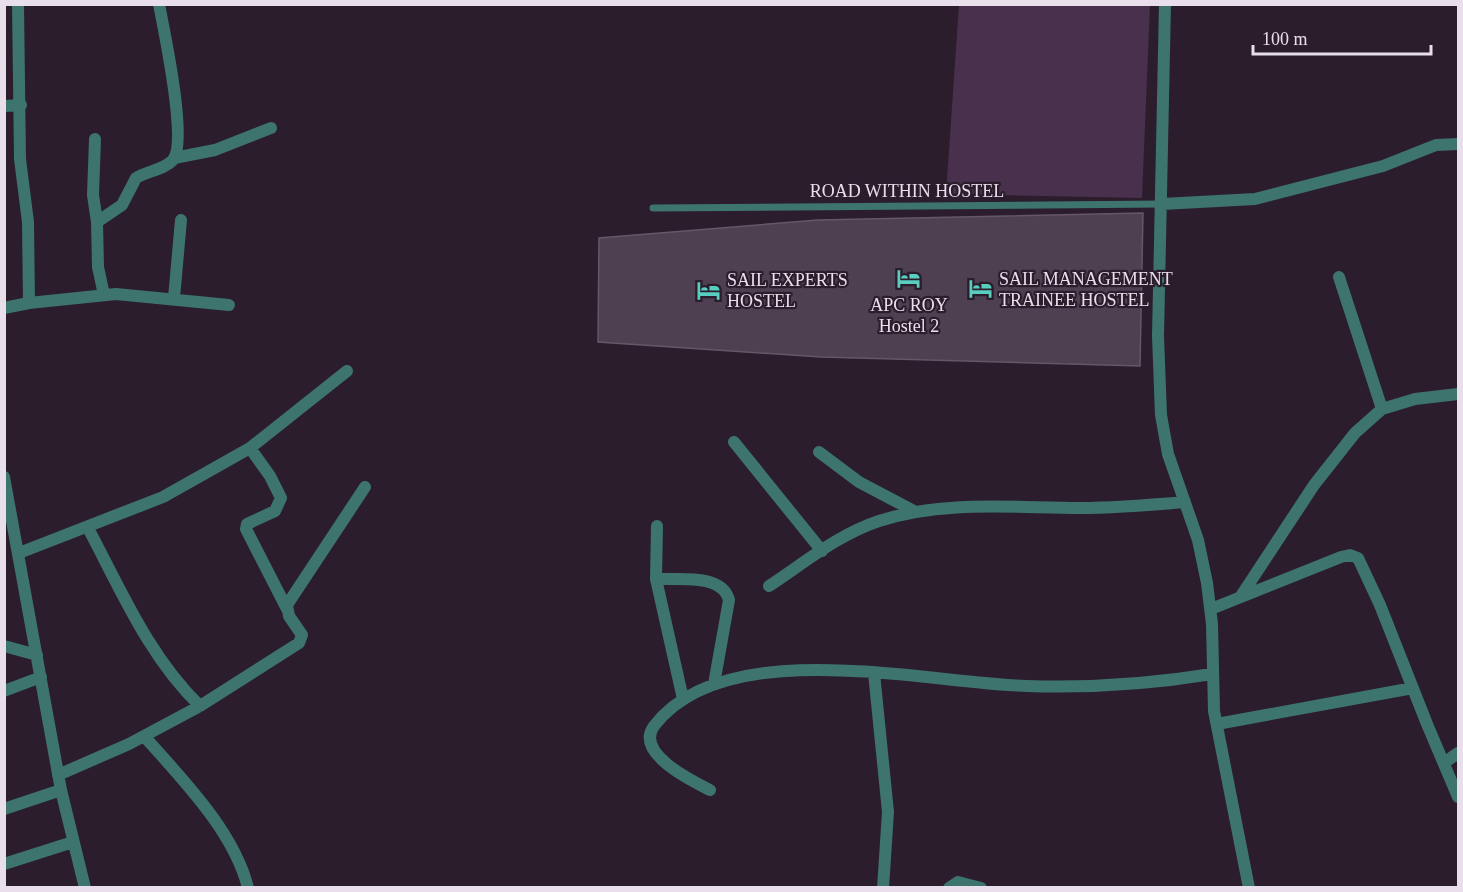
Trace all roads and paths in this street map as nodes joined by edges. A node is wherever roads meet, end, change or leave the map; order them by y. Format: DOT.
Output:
graph roads {
  1 [pos="18,4"];
  2 [pos="159,4"];
  3 [pos="1165,4"];
  4 [pos="21,105"];
  5 [pos="4,106"];
  6 [pos="271,128"];
  7 [pos="95,139"];
  8 [pos="1458,144"];
  9 [pos="174,158"];
  10 [pos="1162,204"];
  11 [pos="653,208"];
  12 [pos="181,220"];
  13 [pos="97,222"];
  14 [pos="1338,277"];
  15 [pos="104,295"];
  16 [pos="174,298"];
  17 [pos="29,303"];
  18 [pos="229,305"];
  19 [pos="4,308"];
  20 [pos="347,370"];
  21 [pos="1458,394"];
  22 [pos="1382,409"];
  23 [pos="734,442"];
  24 [pos="250,448"];
  25 [pos="819,452"];
  26 [pos="4,477"];
  27 [pos="365,487"];
  28 [pos="1185,502"];
  29 [pos="914,511"];
  30 [pos="657,526"];
  31 [pos="88,528"];
  32 [pos="822,551"];
  33 [pos="19,553"];
  34 [pos="656,579"];
  35 [pos="769,586"];
  36 [pos="1241,597"];
  37 [pos="287,609"];
  38 [pos="1211,609"];
  39 [pos="4,646"];
  40 [pos="37,655"];
  41 [pos="874,673"];
  42 [pos="1212,674"];
  43 [pos="41,677"];
  44 [pos="714,684"];
  45 [pos="1413,688"];
  46 [pos="4,691"];
  47 [pos="683,699"];
  48 [pos="200,706"];
  49 [pos="1217,724"];
  50 [pos="144,736"];
  51 [pos="1458,753"];
  52 [pos="1444,763"];
  53 [pos="58,775"];
  54 [pos="61,790"];
  55 [pos="710,790"];
  56 [pos="1458,797"];
  57 [pos="4,809"];
  58 [pos="73,842"];
  59 [pos="4,864"];
  60 [pos="978,887"];
  61 [pos="85,888"];
  62 [pos="248,888"];
  63 [pos="883,888"];
  64 [pos="949,888"];
  65 [pos="1249,888"];
  1 -- 4 [label="street"];
  2 -- 9 [label="street"];
  3 -- 10 [label="street"];
  4 -- 5 [label="street"];
  4 -- 17 [label="street"];
  6 -- 9 [label="street"];
  7 -- 13 [label="street"];
  8 -- 10 [label="street"];
  9 -- 13 [label="street"];
  10 -- 11 [label="lane, ROAD WITHIN HOSTEL"];
  10 -- 28 [label="street"];
  12 -- 16 [label="street"];
  13 -- 15 [label="street"];
  14 -- 22 [label="street"];
  15 -- 16 [label="street"];
  15 -- 17 [label="street"];
  16 -- 18 [label="street"];
  17 -- 19 [label="street"];
  20 -- 24 [label="street"];
  21 -- 22 [label="street"];
  22 -- 36 [label="street"];
  23 -- 32 [label="street"];
  24 -- 31 [label="street"];
  24 -- 37 [label="street"];
  25 -- 29 [label="street"];
  26 -- 33 [label="street"];
  27 -- 37 [label="street"];
  28 -- 29 [label="street"];
  28 -- 38 [label="street"];
  29 -- 32 [label="street"];
  30 -- 34 [label="street"];
  31 -- 33 [label="street"];
  31 -- 48 [label="street"];
  32 -- 35 [label="street"];
  33 -- 40 [label="street"];
  34 -- 44 [label="street"];
  34 -- 47 [label="street"];
  36 -- 38 [label="street"];
  36 -- 45 [label="street"];
  37 -- 48 [label="street"];
  38 -- 42 [label="street"];
  39 -- 40 [label="street"];
  40 -- 43 [label="street"];
  41 -- 42 [label="street"];
  41 -- 44 [label="street"];
  41 -- 63 [label="street"];
  42 -- 49 [label="street"];
  43 -- 46 [label="street"];
  43 -- 53 [label="street"];
  44 -- 47 [label="street"];
  45 -- 49 [label="street"];
  45 -- 52 [label="street"];
  47 -- 55 [label="street"];
  48 -- 50 [label="street"];
  49 -- 65 [label="street"];
  50 -- 53 [label="street"];
  50 -- 62 [label="street"];
  51 -- 52 [label="street"];
  52 -- 56 [label="street"];
  53 -- 54 [label="street"];
  54 -- 57 [label="street"];
  54 -- 58 [label="street"];
  58 -- 59 [label="street"];
  58 -- 61 [label="street"];
  60 -- 64 [label="street"];
}
